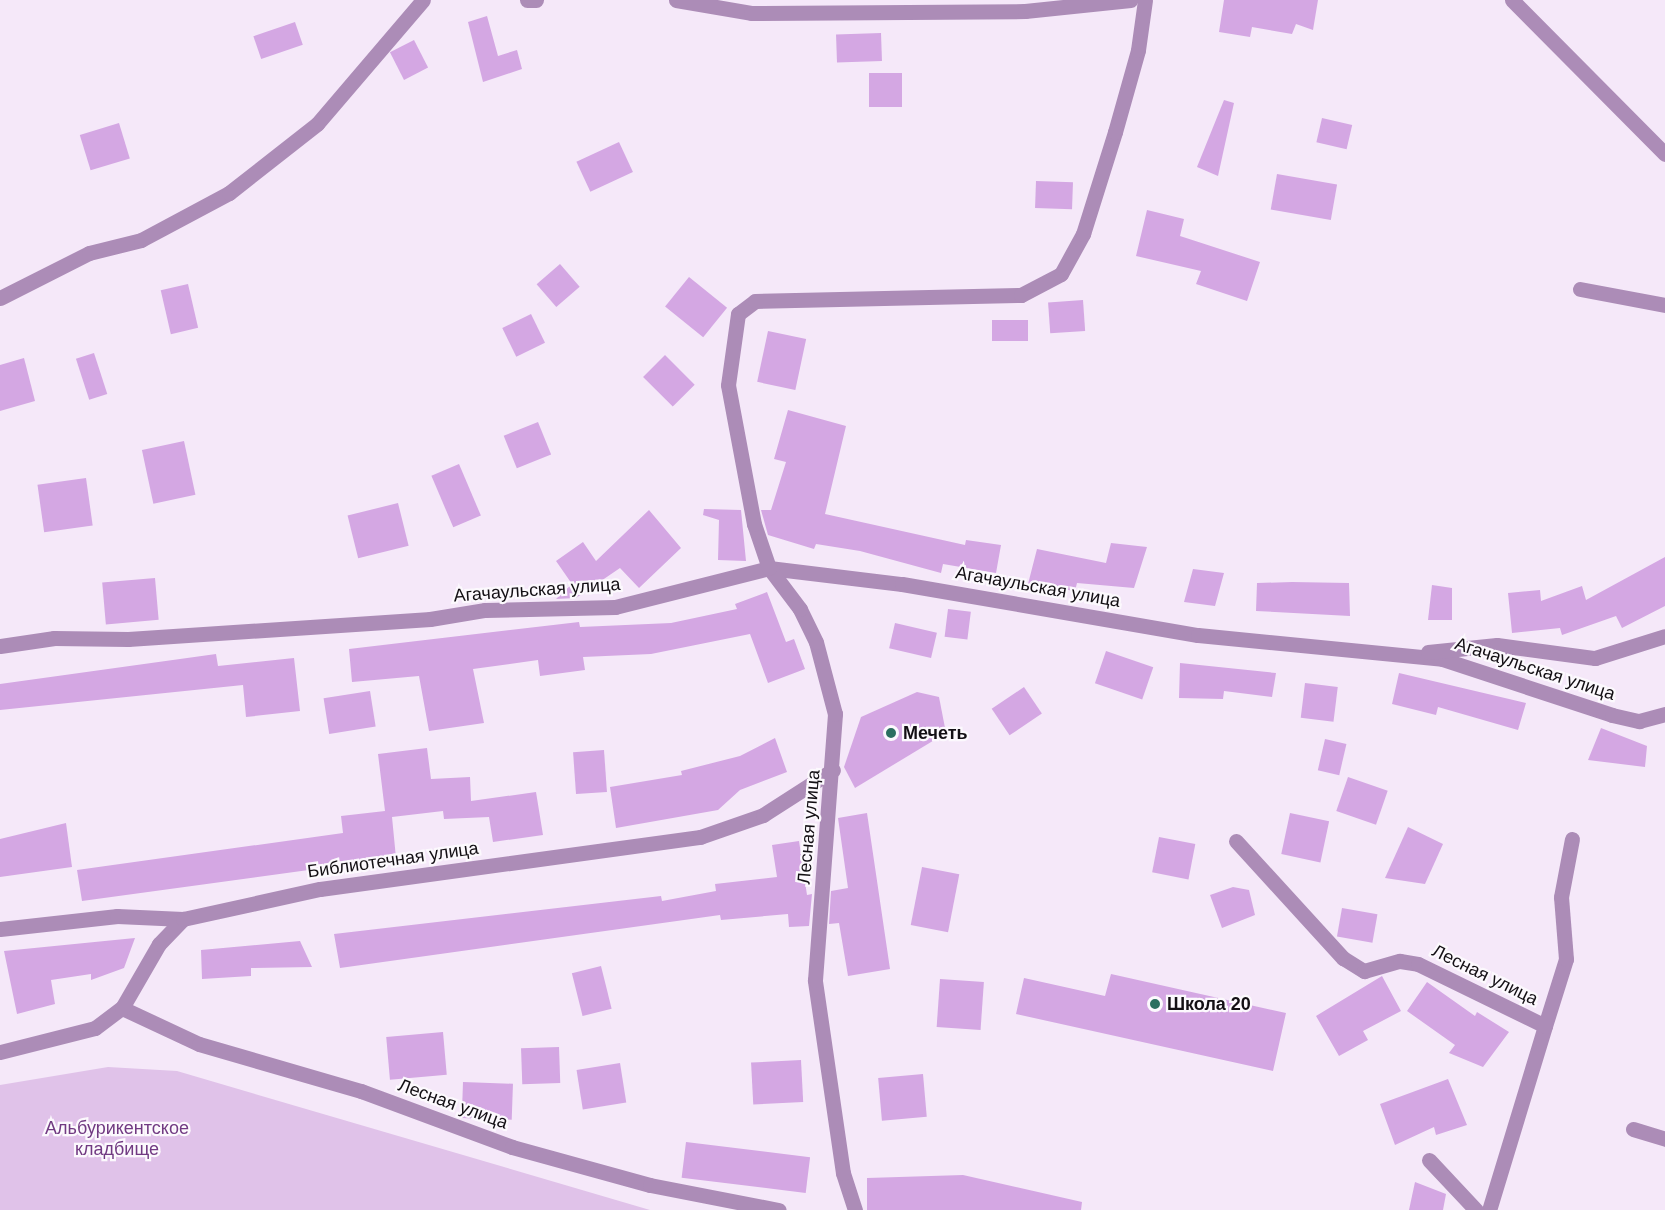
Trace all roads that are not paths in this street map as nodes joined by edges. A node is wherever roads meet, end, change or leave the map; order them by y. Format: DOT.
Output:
graph roads {
  1 [pos="423,0"];
  2 [pos="528,0"];
  3 [pos="536,0"];
  4 [pos="676,0"];
  5 [pos="1130,0"];
  6 [pos="1144,0"];
  7 [pos="1512,0"];
  8 [pos="1665,154"];
  9 [pos="1580,289"];
  10 [pos="0,298"];
  11 [pos="1665,305"];
  12 [pos="769,568"];
  13 [pos="1665,636"];
  14 [pos="0,646"];
  15 [pos="1392,655"];
  16 [pos="1665,714"];
  17 [pos="833,770"];
  18 [pos="1572,838"];
  19 [pos="1236,841"];
  20 [pos="183,919"];
  21 [pos="0,929"];
  22 [pos="122,1008"];
  23 [pos="1545,1026"];
  24 [pos="0,1052"];
  25 [pos="1633,1129"];
  26 [pos="1665,1139"];
  27 [pos="1429,1160"];
  28 [pos="779,1210"];
  29 [pos="855,1210"];
  30 [pos="1476,1210"];
  31 [pos="1489,1210"];
  1 -- 10 [label="street"];
  2 -- 3 [label="street"];
  4 -- 5 [label="street"];
  6 -- 12 [label="street, Лесная улица"];
  7 -- 8 [label="street"];
  9 -- 11 [label="street"];
  12 -- 14 [label="street, Агачаульская улица"];
  12 -- 15 [label="street, Агачаульская улица"];
  12 -- 17 [label="street, Лесная улица"];
  13 -- 15 [label="street, Агачаульская улица"];
  15 -- 16 [label="street, Агачаульская улица"];
  17 -- 20 [label="street, Библиотечная улица"];
  17 -- 29 [label="street, Лесная улица"];
  18 -- 23 [label="street"];
  19 -- 23 [label="street, Лесная улица"];
  20 -- 21 [label="street, Библиотечная улица"];
  20 -- 22 [label="street"];
  22 -- 24 [label="street"];
  22 -- 28 [label="street, Лесная улица"];
  23 -- 31 [label="street, Лесная улица"];
  25 -- 26 [label="street"];
  27 -- 30 [label="street"];
}
